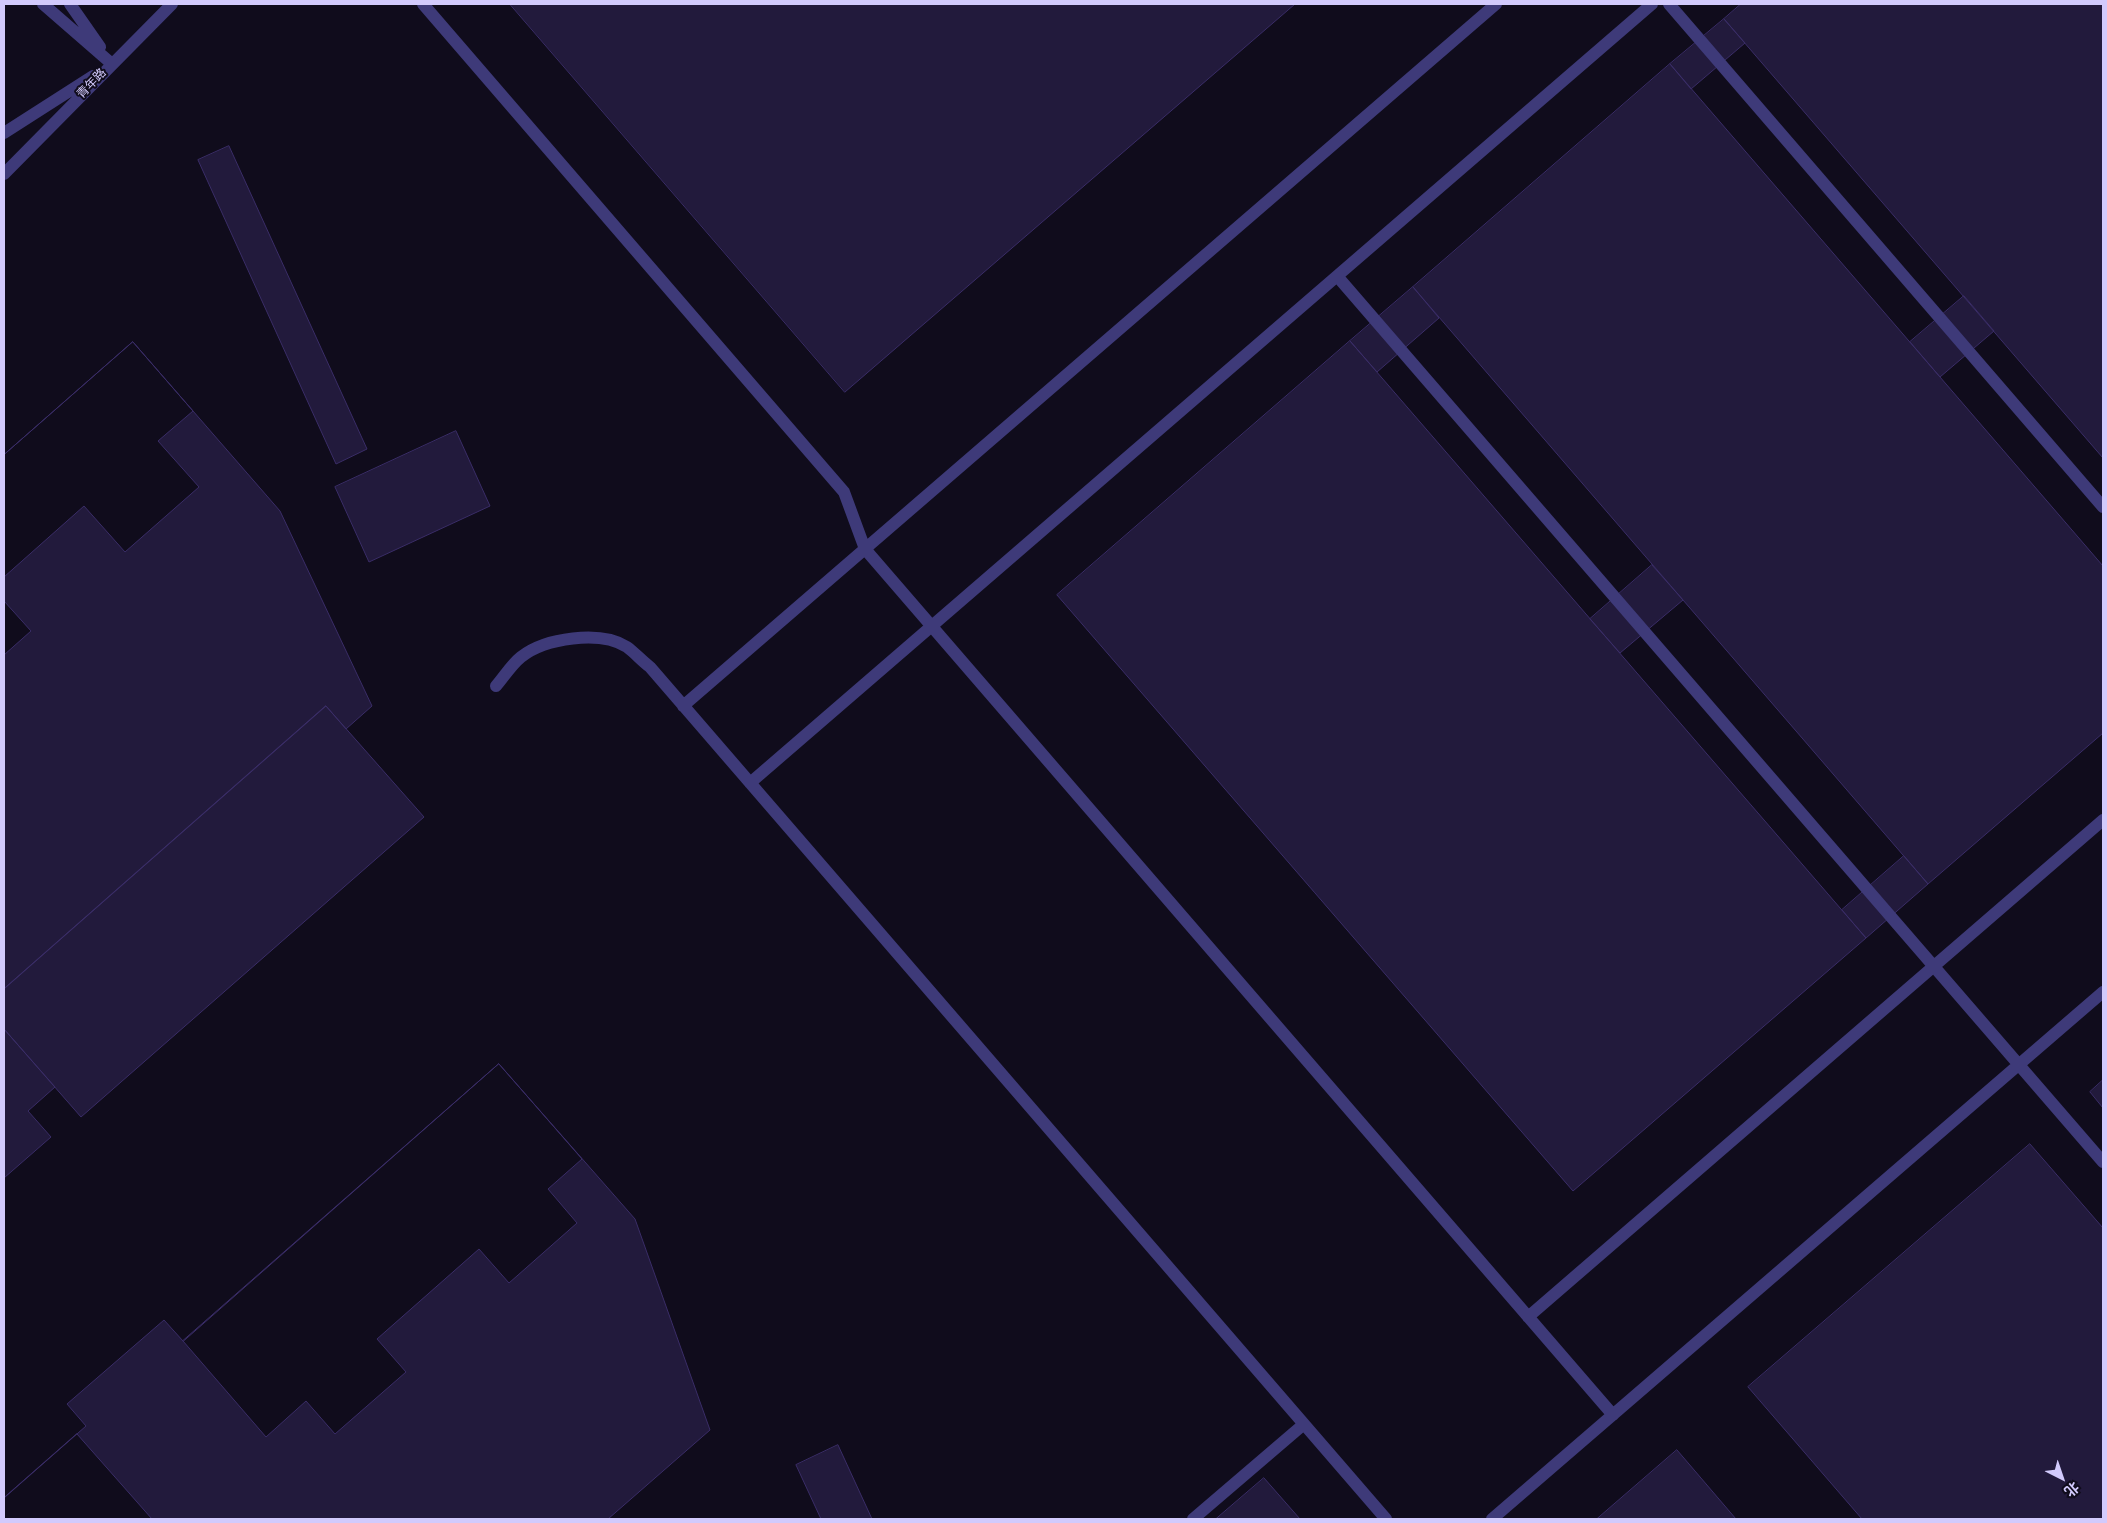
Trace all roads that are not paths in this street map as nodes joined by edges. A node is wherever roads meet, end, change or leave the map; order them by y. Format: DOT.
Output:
graph roads {
  1 [pos="43,4"];
  2 [pos="70,4"];
  3 [pos="172,4"];
  4 [pos="423,4"];
  5 [pos="1496,4"];
  6 [pos="1652,4"];
  7 [pos="1669,4"];
  8 [pos="112,64"];
  9 [pos="4,133"];
  10 [pos="4,174"];
  11 [pos="1337,276"];
  12 [pos="2103,507"];
  13 [pos="865,549"];
  14 [pos="932,626"];
  15 [pos="496,686"];
  16 [pos="683,706"];
  17 [pos="750,783"];
  18 [pos="2103,820"];
  19 [pos="1934,966"];
  20 [pos="2103,992"];
  21 [pos="2019,1065"];
  22 [pos="2103,1162"];
  23 [pos="1528,1317"];
  24 [pos="1613,1415"];
  25 [pos="1304,1424"];
  26 [pos="1194,1519"];
  27 [pos="1386,1519"];
  28 [pos="1492,1519"];
  1 -- 8 [label="street"];
  2 -- 8 [label="street"];
  3 -- 8 [label="street"];
  4 -- 13 [label="street"];
  5 -- 13 [label="street"];
  6 -- 11 [label="street"];
  7 -- 12 [label="street"];
  8 -- 9 [label="street, 青年路"];
  8 -- 10 [label="street, 青年路"];
  11 -- 14 [label="street"];
  11 -- 19 [label="street"];
  13 -- 14 [label="street"];
  13 -- 16 [label="street"];
  14 -- 17 [label="street"];
  14 -- 23 [label="street"];
  15 -- 16 [label="street"];
  16 -- 17 [label="street"];
  17 -- 25 [label="street"];
  18 -- 19 [label="street"];
  19 -- 21 [label="street"];
  19 -- 23 [label="street"];
  20 -- 21 [label="street"];
  21 -- 22 [label="street"];
  21 -- 24 [label="street"];
  23 -- 24 [label="street"];
  24 -- 28 [label="street"];
  25 -- 26 [label="street"];
  25 -- 27 [label="street"];
}
